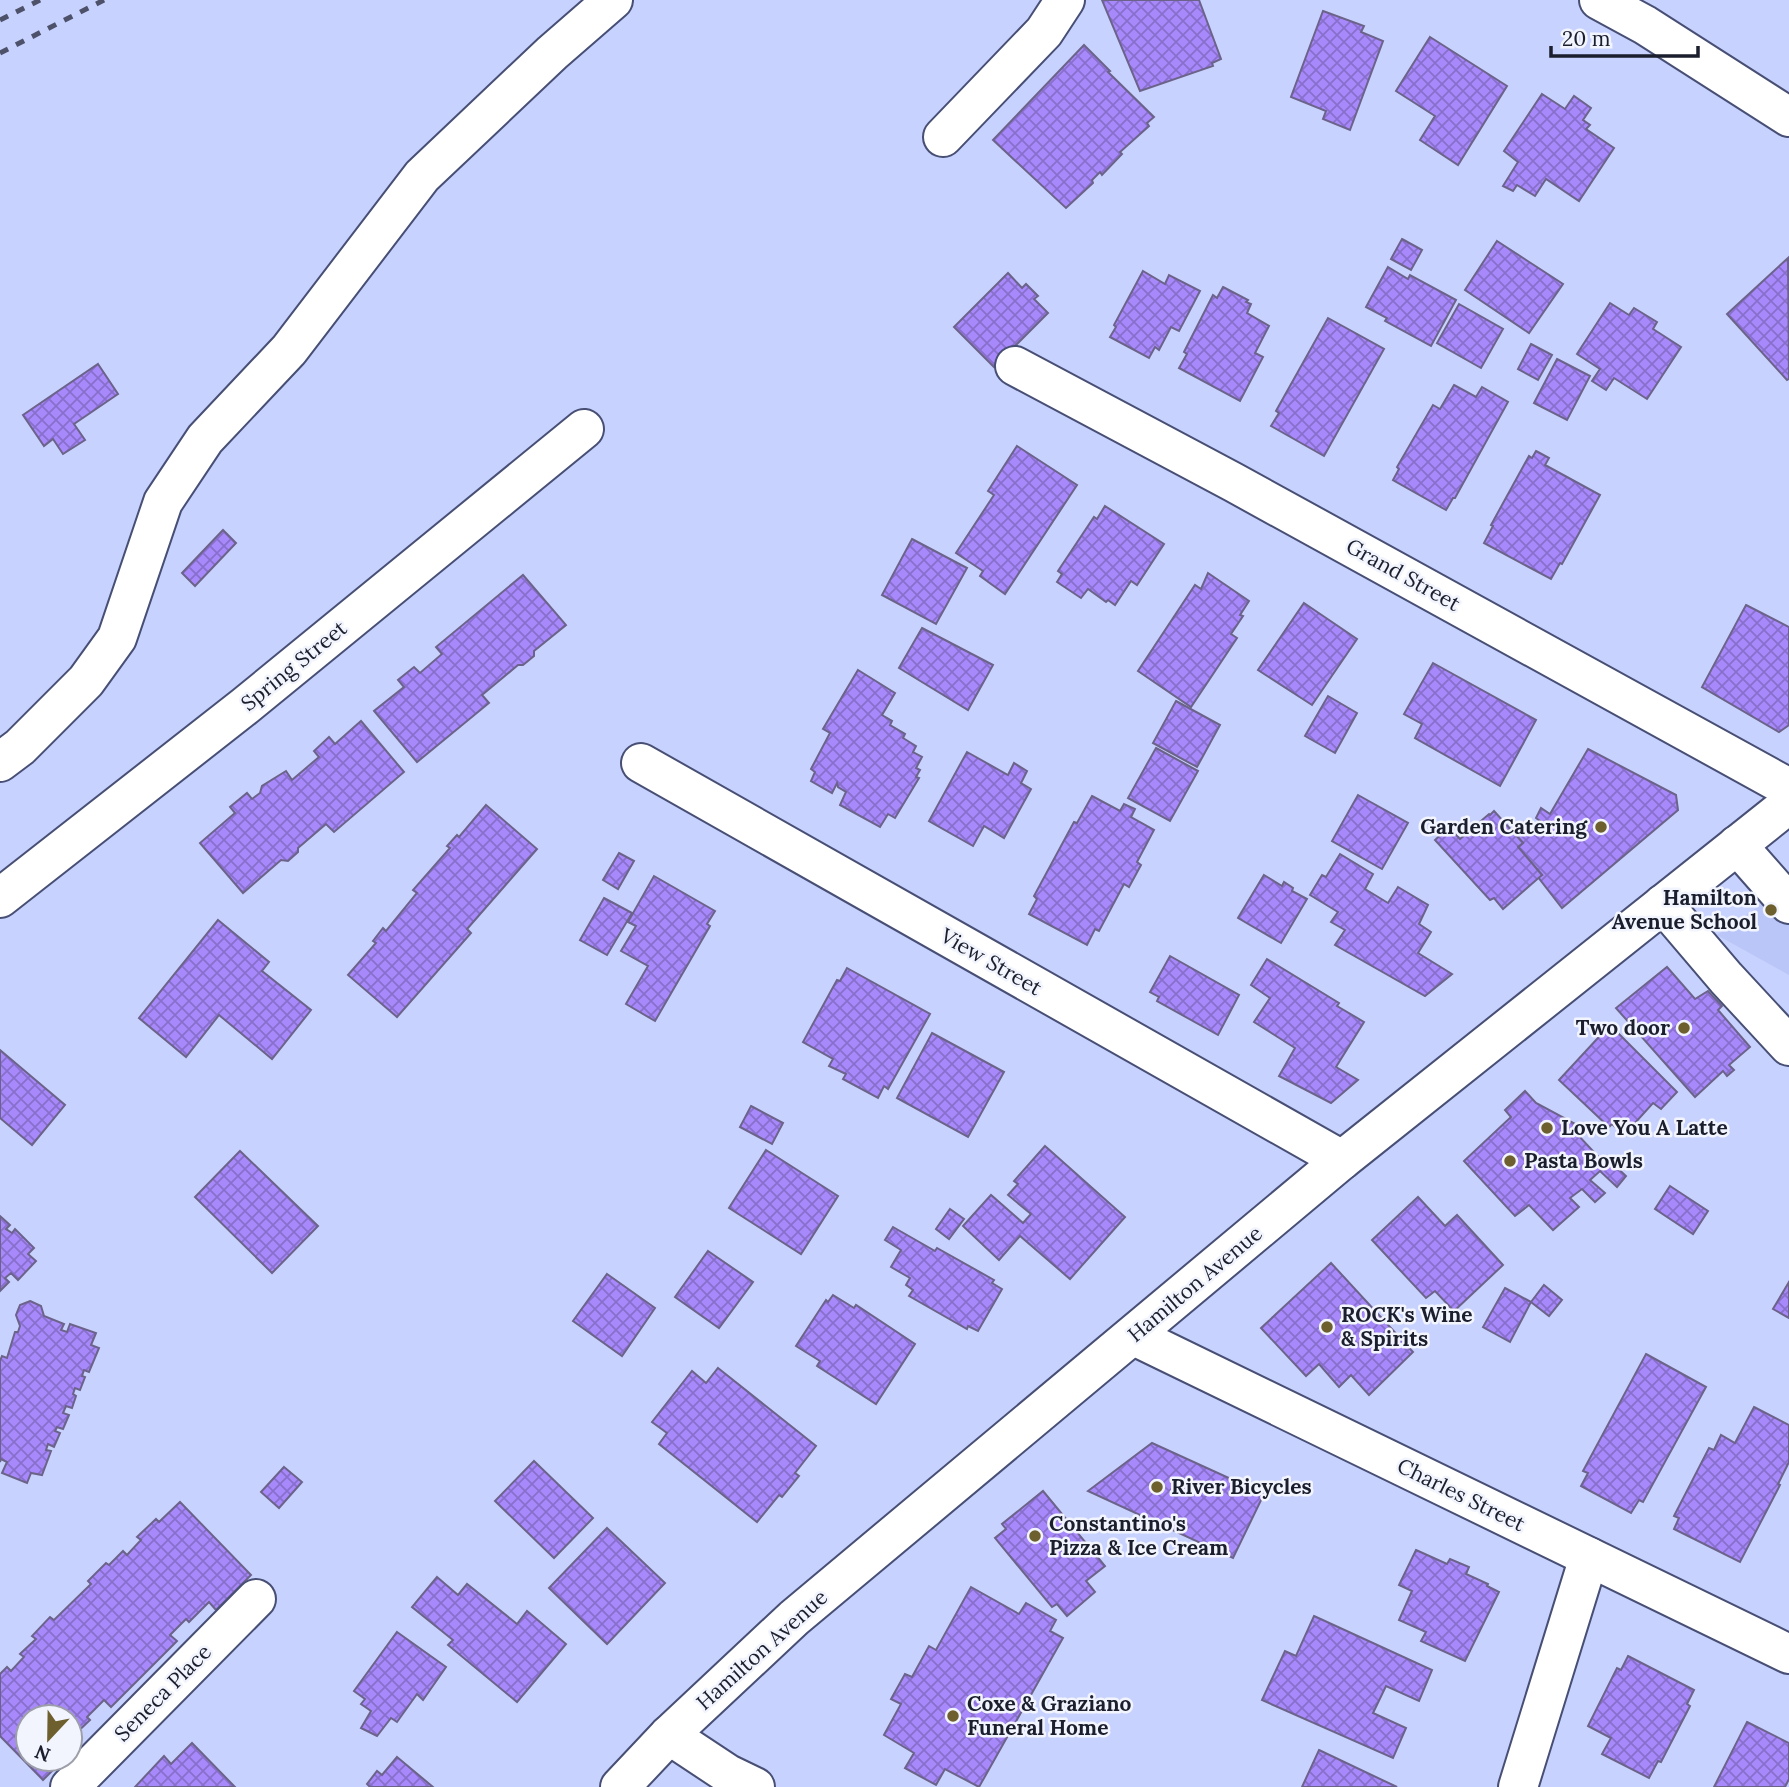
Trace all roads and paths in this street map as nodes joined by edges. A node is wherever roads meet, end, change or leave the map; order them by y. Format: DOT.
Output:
graph roads {
  1 [pos="613,0"];
  2 [pos="1065,0"];
  3 [pos="1599,0"];
  4 [pos="1651,12"];
  5 [pos="1789,117"];
  6 [pos="943,138"];
  7 [pos="1015,366"];
  8 [pos="584,429"];
  9 [pos="0,762"];
  10 [pos="641,763"];
  11 [pos="1789,788"];
  12 [pos="1789,804"];
  13 [pos="1737,845"];
  14 [pos="0,898"];
  15 [pos="1663,904"];
  16 [pos="1789,904"];
  17 [pos="1789,1046"];
  18 [pos="1342,1160"];
  19 [pos="1134,1336"];
  20 [pos="1589,1557"];
  21 [pos="256,1599"];
  22 [pos="1789,1654"];
  23 [pos="669,1735"];
  24 [pos="70,1787"];
  25 [pos="620,1787"];
  26 [pos="755,1787"];
  27 [pos="1518,1787"];
  1 -- 9 [label="street"];
  2 -- 6 [label="street"];
  3 -- 4 [label="street"];
  4 -- 5 [label="street"];
  7 -- 11 [label="street, Grand Street"];
  8 -- 14 [label="street, Spring Street"];
  10 -- 18 [label="street, View Street"];
  12 -- 13 [label="street, Hamilton Avenue"];
  13 -- 15 [label="street, Hamilton Avenue"];
  13 -- 16 [label="street"];
  15 -- 17 [label="street"];
  15 -- 18 [label="street, Hamilton Avenue"];
  18 -- 19 [label="street, Hamilton Avenue"];
  19 -- 20 [label="street, Charles Street"];
  19 -- 23 [label="street, Hamilton Avenue"];
  20 -- 22 [label="street, Charles Street"];
  20 -- 27 [label="street"];
  21 -- 24 [label="street, Seneca Place"];
  23 -- 25 [label="street, Hamilton Avenue"];
  23 -- 26 [label="street"];
}
